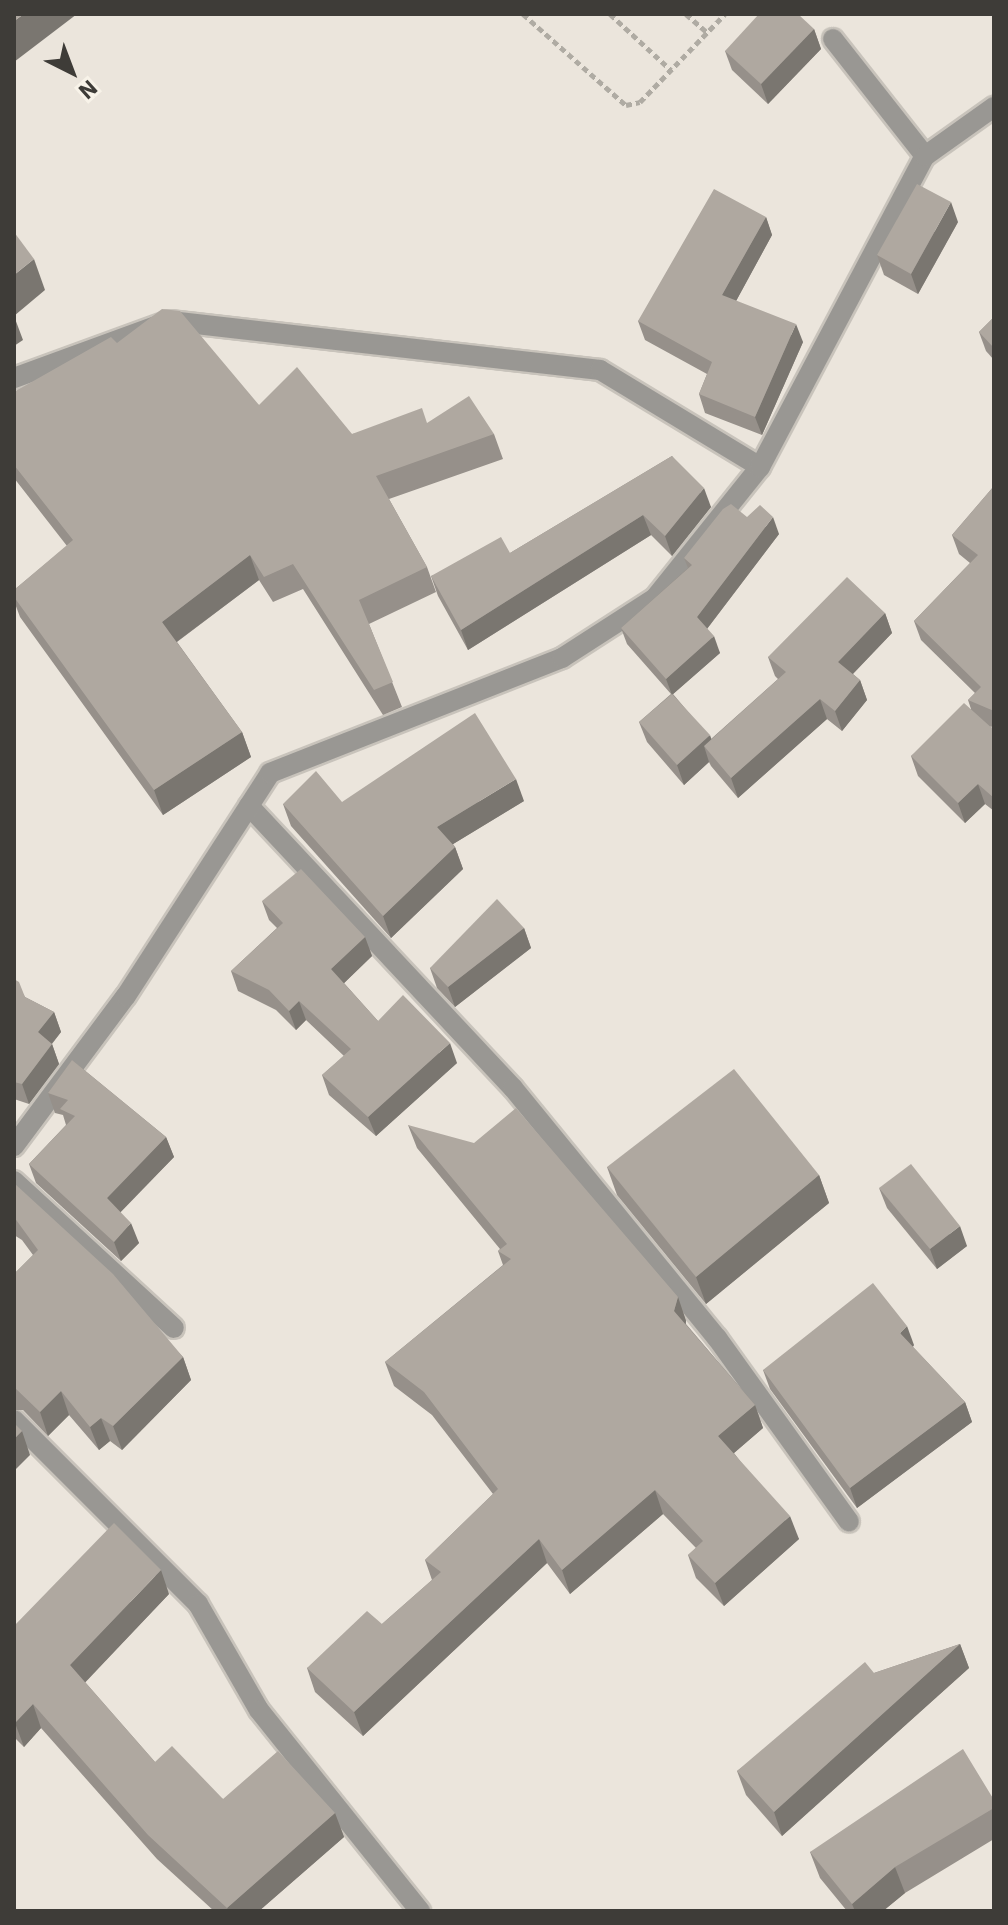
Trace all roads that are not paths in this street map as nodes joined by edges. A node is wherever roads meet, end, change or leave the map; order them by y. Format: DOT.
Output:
graph roads {
  1 [pos="833,39"];
  2 [pos="994,107"];
  3 [pos="925,156"];
  4 [pos="14,378"];
  5 [pos="760,467"];
  6 [pos="249,806"];
  7 [pos="14,1146"];
  8 [pos="14,1181"];
  9 [pos="174,1328"];
  10 [pos="14,1420"];
  11 [pos="849,1522"];
  12 [pos="420,1911"];
  1 -- 3 [label="street"];
  2 -- 3 [label="street"];
  3 -- 5 [label="street"];
  4 -- 5 [label="street"];
  5 -- 6 [label="street"];
  6 -- 7 [label="street"];
  6 -- 11 [label="street"];
  8 -- 9 [label="street"];
  10 -- 12 [label="street"];
}
